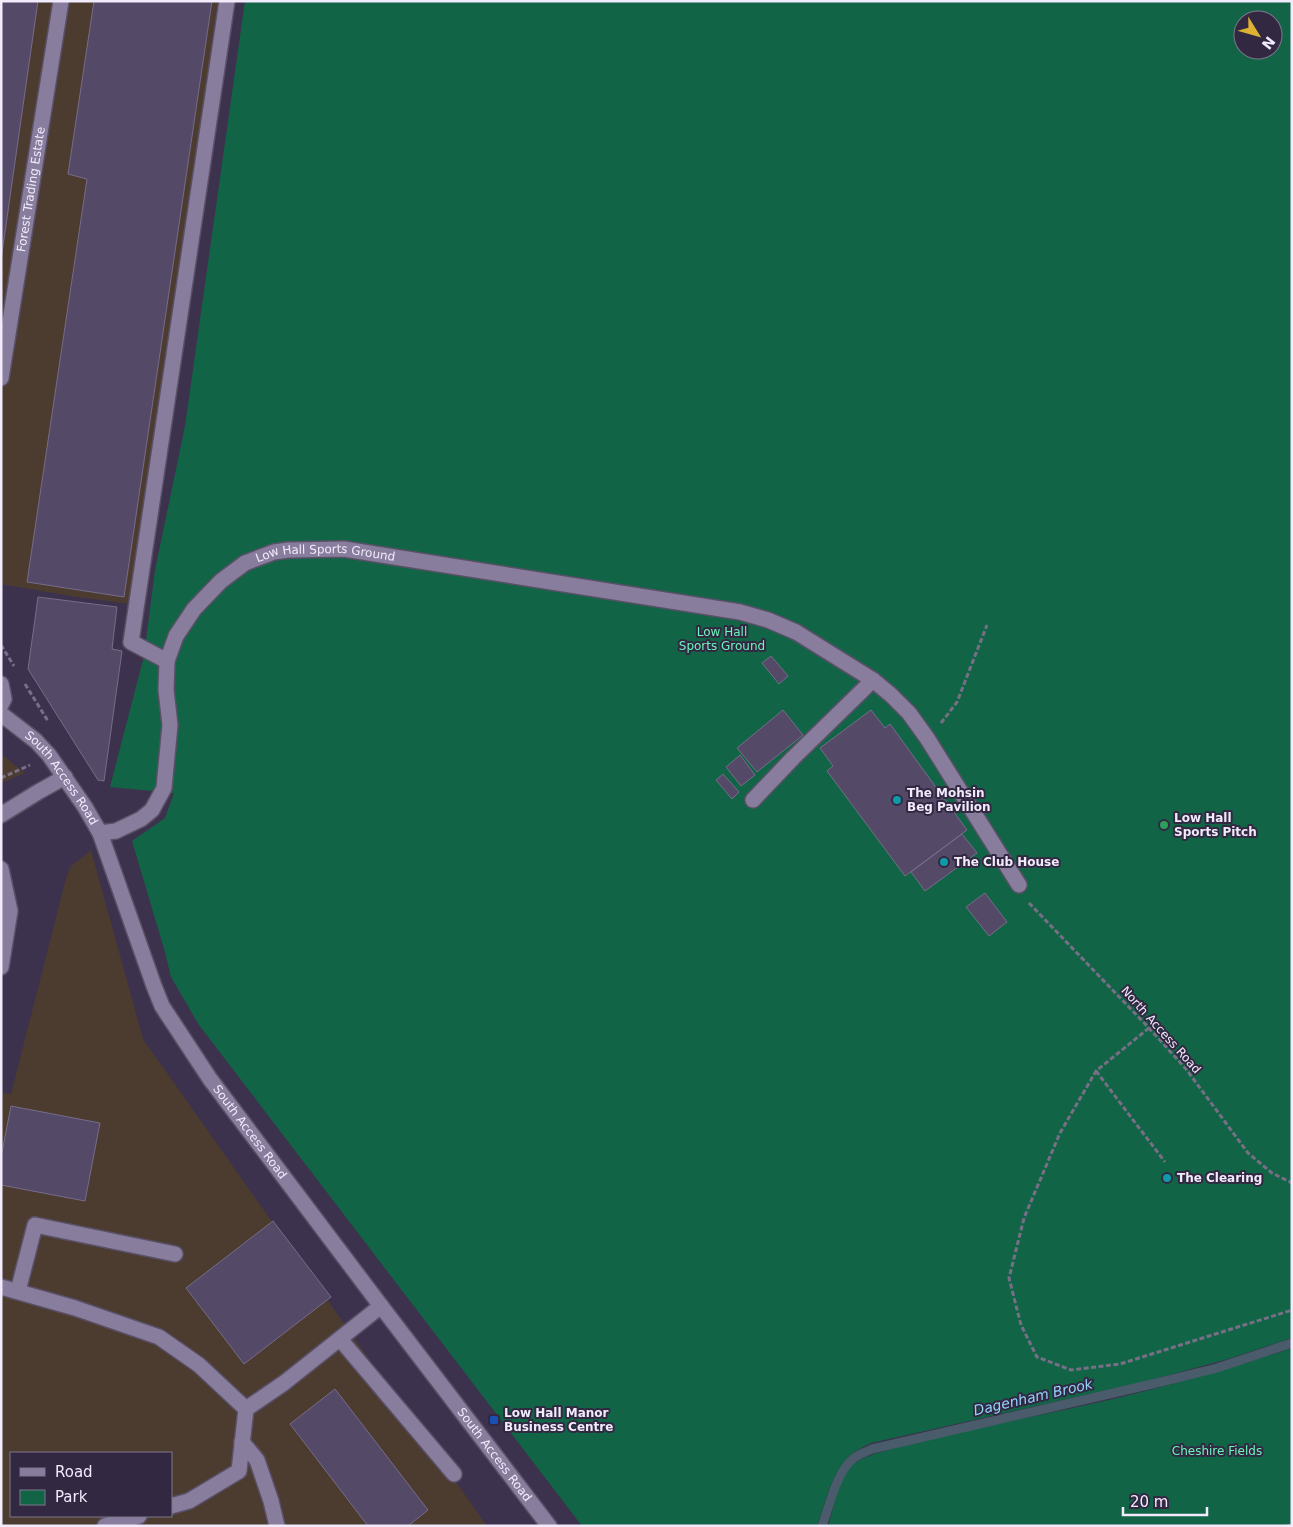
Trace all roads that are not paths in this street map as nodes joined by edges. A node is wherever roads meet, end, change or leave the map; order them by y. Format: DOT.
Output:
graph roads {
  1 [pos="61,1"];
  2 [pos="227,1"];
  3 [pos="1,378"];
  4 [pos="167,661"];
  5 [pos="873,680"];
  6 [pos="1,684"];
  7 [pos="1,706"];
  8 [pos="1,714"];
  9 [pos="65,777"];
  10 [pos="753,800"];
  11 [pos="1,815"];
  12 [pos="100,833"];
  13 [pos="1,869"];
  14 [pos="1019,885"];
  15 [pos="1,968"];
  16 [pos="175,1254"];
  17 [pos="1,1287"];
  18 [pos="18,1292"];
  19 [pos="381,1306"];
  20 [pos="340,1339"];
  21 [pos="246,1409"];
  22 [pos="242,1442"];
  23 [pos="454,1474"];
  24 [pos="172,1506"];
  25 [pos="136,1517"];
  26 [pos="105,1526"];
  27 [pos="277,1526"];
  28 [pos="549,1526"];
  1 -- 3 [label="street, Forest Trading Estate"];
  2 -- 4 [label="street"];
  4 -- 5 [label="street, Low Hall Sports Ground"];
  4 -- 12 [label="street, Low Hall Sports Ground"];
  5 -- 10 [label="street"];
  5 -- 14 [label="street, Low Hall Sports Ground"];
  6 -- 7 [label="street"];
  8 -- 9 [label="street, South Access Road"];
  9 -- 11 [label="street"];
  9 -- 12 [label="street, South Access Road"];
  12 -- 19 [label="street, South Access Road"];
  13 -- 15 [label="street"];
  16 -- 18 [label="street"];
  17 -- 18 [label="street"];
  18 -- 21 [label="street"];
  19 -- 20 [label="street"];
  19 -- 28 [label="street, South Access Road"];
  20 -- 21 [label="street"];
  20 -- 23 [label="street"];
  21 -- 22 [label="street"];
  22 -- 24 [label="street"];
  22 -- 27 [label="street"];
  25 -- 26 [label="street"];
}
